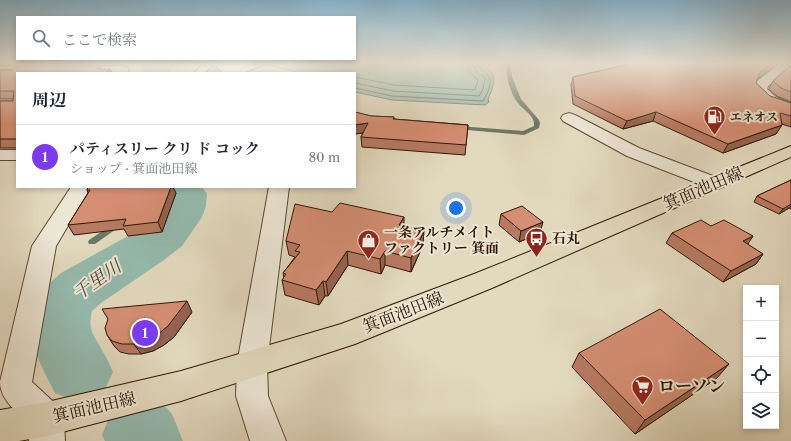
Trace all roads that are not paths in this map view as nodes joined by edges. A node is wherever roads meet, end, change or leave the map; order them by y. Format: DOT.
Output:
graph roads {
  1 [pos="763,84"];
  2 [pos="791,108"];
  3 [pos="568,118"];
  4 [pos="791,151"];
  5 [pos="0,155"];
  6 [pos="16,155"];
  7 [pos="714,183"];
  8 [pos="80,188"];
  9 [pos="279,188"];
  10 [pos="252,364"];
  11 [pos="0,427"];
  12 [pos="47,430"];
  13 [pos="268,441"];
  1 -- 2 [label="street"];
  3 -- 7 [label="street"];
  4 -- 7 [label="main road, 箕面池田線"];
  5 -- 6 [label="street"];
  7 -- 10 [label="main road, 箕面池田線"];
  8 -- 12 [label="street"];
  9 -- 10 [label="street"];
  10 -- 12 [label="main road, 箕面池田線"];
  10 -- 13 [label="street"];
  11 -- 12 [label="main road, 箕面池田線"];
}
